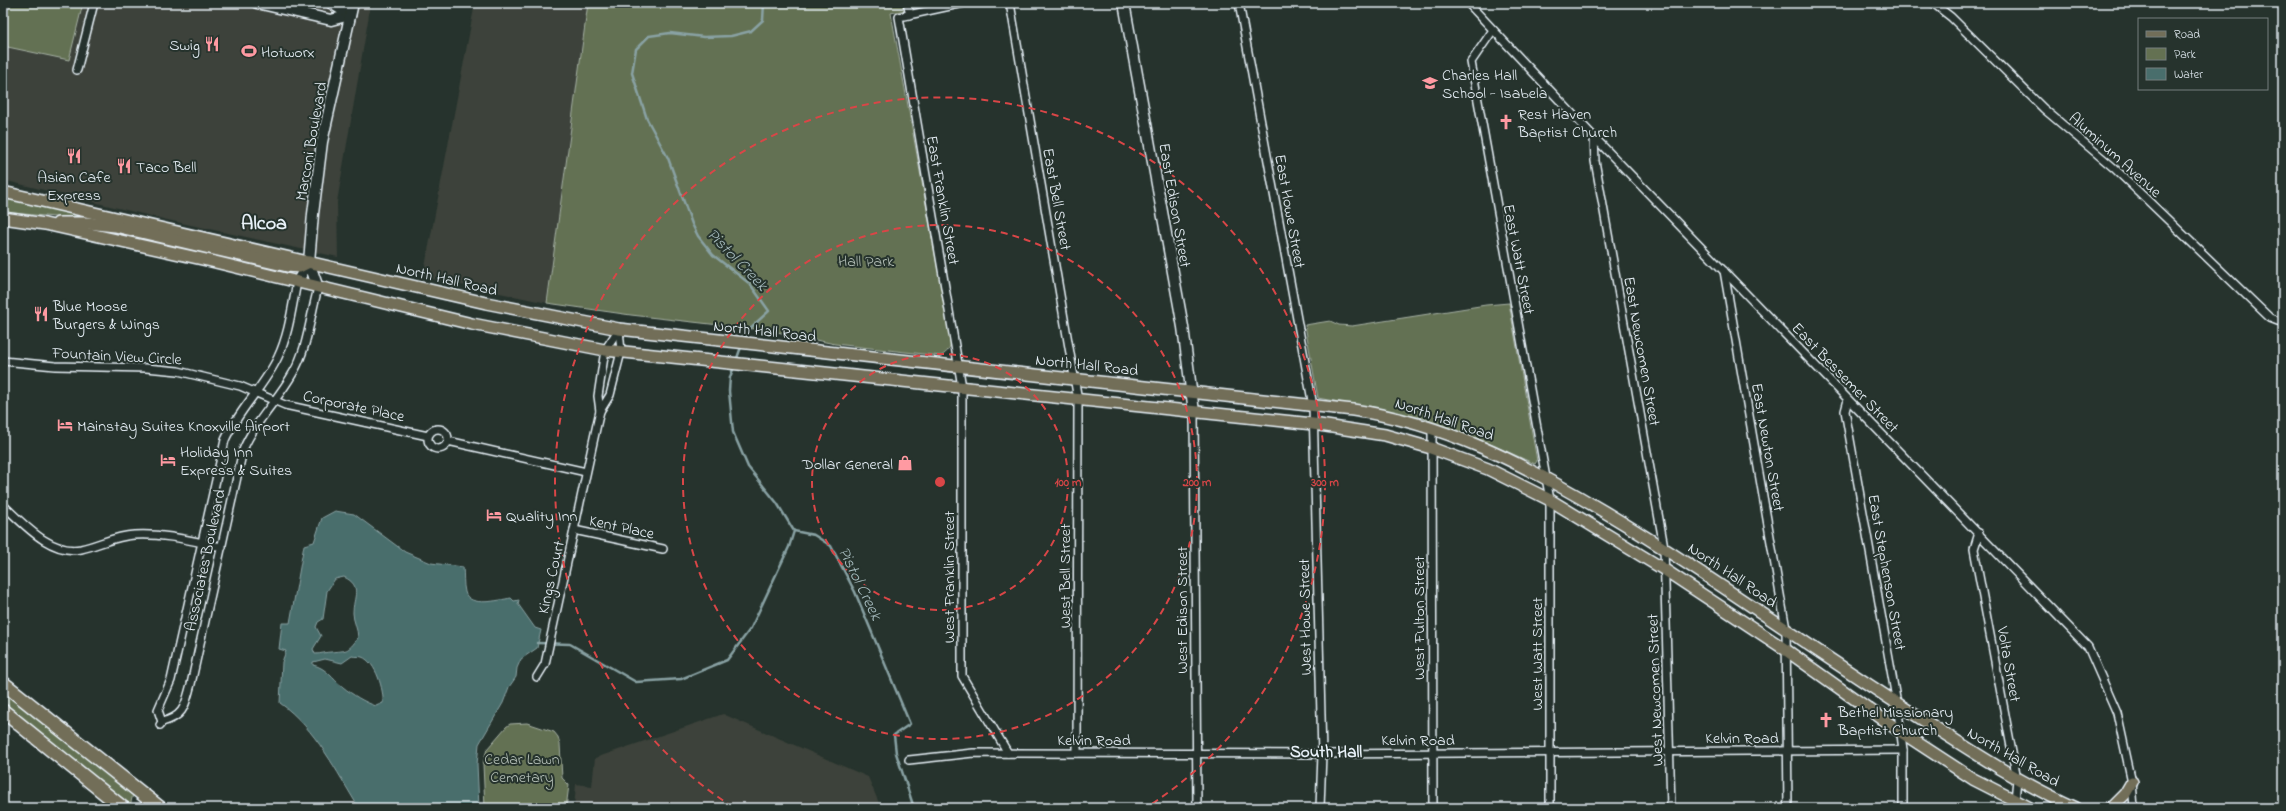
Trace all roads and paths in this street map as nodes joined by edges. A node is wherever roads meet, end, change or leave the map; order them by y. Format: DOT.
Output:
graph roads {
  1 [pos="94,3"];
  2 [pos="257,3"];
  3 [pos="331,3"];
  4 [pos="353,3"];
  5 [pos="907,3"];
  6 [pos="964,3"];
  7 [pos="1010,3"];
  8 [pos="1124,3"];
  9 [pos="1238,3"];
  10 [pos="1468,3"];
  11 [pos="1933,3"];
  12 [pos="910,14"];
  13 [pos="350,15"];
  14 [pos="1493,30"];
  15 [pos="77,70"];
  16 [pos="1594,137"];
  17 [pos="3,192"];
  18 [pos="3,218"];
  19 [pos="45,224"];
  20 [pos="309,262"];
  21 [pos="1724,271"];
  22 [pos="297,282"];
  23 [pos="318,288"];
  24 [pos="2283,323"];
  25 [pos="619,329"];
  26 [pos="605,350"];
  27 [pos="621,352"];
  28 [pos="3,361"];
  29 [pos="959,367"];
  30 [pos="1075,380"];
  31 [pos="962,387"];
  32 [pos="1193,392"];
  33 [pos="254,393"];
  34 [pos="1078,400"];
  35 [pos="1848,400"];
  36 [pos="273,401"];
  37 [pos="1312,406"];
  38 [pos="600,411"];
  39 [pos="1194,412"];
  40 [pos="1313,424"];
  41 [pos="1432,428"];
  42 [pos="428,436"];
  43 [pos="448,441"];
  44 [pos="1431,448"];
  45 [pos="586,472"];
  46 [pos="1546,477"];
  47 [pos="1550,500"];
  48 [pos="3,505"];
  49 [pos="574,530"];
  50 [pos="1979,534"];
  51 [pos="201,543"];
  52 [pos="1664,547"];
  53 [pos="222,548"];
  54 [pos="663,549"];
  55 [pos="1665,570"];
  56 [pos="1786,629"];
  57 [pos="1786,650"];
  58 [pos="537,677"];
  59 [pos="3,682"];
  60 [pos="1897,704"];
  61 [pos="3,711"];
  62 [pos="1901,732"];
  63 [pos="1903,750"];
  64 [pos="1671,751"];
  65 [pos="1788,751"];
  66 [pos="1008,753"];
  67 [pos="1077,753"];
  68 [pos="1433,753"];
  69 [pos="1550,753"];
  70 [pos="1196,754"];
  71 [pos="1322,754"];
  72 [pos="909,760"];
  73 [pos="2017,779"];
  74 [pos="2132,782"];
  75 [pos="2014,800"];
  76 [pos="123,808"];
  77 [pos="160,808"];
  78 [pos="1196,808"];
  79 [pos="1320,808"];
  80 [pos="1433,808"];
  81 [pos="1550,808"];
  82 [pos="1671,808"];
  83 [pos="1788,808"];
  84 [pos="1903,808"];
  85 [pos="2030,808"];
  86 [pos="2076,808"];
  87 [pos="2111,808"];
  88 [pos="2134,808"];
  1 -- 15 [label="street"];
  2 -- 13 [label="street"];
  3 -- 13 [label="street"];
  4 -- 13 [label="street, Marconi Boulevard"];
  5 -- 12 [label="street"];
  6 -- 12 [label="street"];
  7 -- 30 [label="street, East Bell Street"];
  8 -- 32 [label="street, East Edison Street"];
  9 -- 37 [label="street, East Howe Street"];
  10 -- 14 [label="street, East Bessemer Street"];
  11 -- 24 [label="street, Aluminum Avenue"];
  12 -- 29 [label="street, East Franklin Street"];
  13 -- 20 [label="street, Marconi Boulevard"];
  14 -- 16 [label="street, East Bessemer Street"];
  14 -- 46 [label="street, East Watt Street"];
  16 -- 21 [label="street, East Bessemer Street"];
  16 -- 52 [label="street, East Newcomen Street"];
  17 -- 20 [label="main road, North Hall Road"];
  18 -- 19 [label="main road, North Hall Road"];
  19 -- 20 [label="main road"];
  19 -- 22 [label="main road, North Hall Road"];
  20 -- 22 [label="street, Marconi Boulevard"];
  20 -- 23 [label="street, Marconi Boulevard"];
  20 -- 25 [label="main road, North Hall Road"];
  21 -- 35 [label="street, East Bessemer Street"];
  21 -- 56 [label="street, East Newton Street"];
  22 -- 23 [label="main road, North Hall Road"];
  22 -- 33 [label="street, Associates Boulevard"];
  23 -- 26 [label="main road, North Hall Road"];
  23 -- 36 [label="street, Associates Boulevard"];
  25 -- 26 [label="street, Kings Court"];
  25 -- 27 [label="street, Kings Court"];
  25 -- 29 [label="main road, North Hall Road"];
  26 -- 27 [label="main road, North Hall Road"];
  26 -- 38 [label="street, Kings Court"];
  27 -- 31 [label="main road, North Hall Road"];
  27 -- 38 [label="street, Kings Court"];
  28 -- 33 [label="street, Fountain View Circle"];
  29 -- 30 [label="main road, North Hall Road"];
  29 -- 31 [label="street, East Franklin Street"];
  30 -- 32 [label="main road, North Hall Road"];
  30 -- 34 [label="street, East Bell Street"];
  31 -- 34 [label="main road, North Hall Road"];
  31 -- 66 [label="street, West Franklin Street"];
  32 -- 37 [label="main road, North Hall Road"];
  32 -- 39 [label="street, East Edison Street"];
  33 -- 36 [label="street, Fountain View Circle"];
  33 -- 51 [label="street, Associates Boulevard"];
  34 -- 39 [label="main road, North Hall Road"];
  34 -- 67 [label="street, West Bell Street"];
  35 -- 50 [label="street, East Bessemer Street"];
  35 -- 60 [label="street, East Stephenson Street"];
  36 -- 42 [label="street, Corporate Place"];
  36 -- 53 [label="street, Associates Boulevard"];
  37 -- 40 [label="street, East Howe Street"];
  37 -- 41 [label="main road, North Hall Road"];
  38 -- 45 [label="street, Kings Court"];
  39 -- 40 [label="main road, North Hall Road"];
  39 -- 70 [label="street, West Edison Street"];
  40 -- 44 [label="main road, North Hall Road"];
  40 -- 71 [label="street, West Howe Street"];
  41 -- 44 [label="street, West Fulton Street"];
  41 -- 46 [label="main road, North Hall Road"];
  42 -- 43 [label="street, Corporate Place"];
  42 -- 43 [label="street"];
  43 -- 45 [label="street, Corporate Place"];
  44 -- 47 [label="main road, North Hall Road"];
  44 -- 68 [label="street, West Fulton Street"];
  45 -- 49 [label="street, Kings Court"];
  46 -- 47 [label="street, East Watt Street"];
  46 -- 52 [label="main road, North Hall Road"];
  47 -- 55 [label="main road, North Hall Road"];
  47 -- 69 [label="street, West Watt Street"];
  48 -- 51 [label="street"];
  49 -- 54 [label="street, Kent Place"];
  49 -- 58 [label="street, Kings Court"];
  50 -- 73 [label="street, Volta Street"];
  50 -- 74 [label="street, East Bessemer Street"];
  51 -- 53 [label="street"];
  51 -- 53 [label="street, Associates Boulevard"];
  52 -- 55 [label="street, East Newcomen Street"];
  52 -- 56 [label="main road, North Hall Road"];
  55 -- 57 [label="main road, North Hall Road"];
  55 -- 64 [label="street, West Newcomen Street"];
  56 -- 57 [label="street, East Newton Street"];
  56 -- 60 [label="main road, North Hall Road"];
  57 -- 62 [label="main road, North Hall Road"];
  57 -- 65 [label="street, East Newton Street"];
  59 -- 77 [label="highway"];
  60 -- 62 [label="street, East Stephenson Street"];
  60 -- 73 [label="main road, North Hall Road"];
  61 -- 76 [label="highway"];
  62 -- 63 [label="street, East Stephenson Street"];
  62 -- 75 [label="main road, North Hall Road"];
  63 -- 65 [label="street, Kelvin Road"];
  63 -- 84 [label="street, East Stephenson Street"];
  64 -- 65 [label="street, Kelvin Road"];
  64 -- 69 [label="street, Kelvin Road"];
  64 -- 82 [label="street, West Newcomen Street"];
  65 -- 83 [label="street, East Newton Street"];
  66 -- 67 [label="street, Kelvin Road"];
  66 -- 72 [label="street, Kelvin Road"];
  67 -- 70 [label="street, Kelvin Road"];
  68 -- 69 [label="street, Kelvin Road"];
  68 -- 71 [label="street, Kelvin Road"];
  68 -- 80 [label="street, West Fulton Street"];
  69 -- 81 [label="street, West Watt Street"];
  70 -- 71 [label="street, Kelvin Road"];
  70 -- 78 [label="street, West Edison Street"];
  71 -- 79 [label="street, West Howe Street"];
  73 -- 75 [label="street, Volta Street"];
  73 -- 86 [label="main road, North Hall Road"];
  74 -- 87 [label="main road"];
  74 -- 88 [label="street, East Bessemer Street"];
  75 -- 85 [label="main road, North Hall Road"];
}
